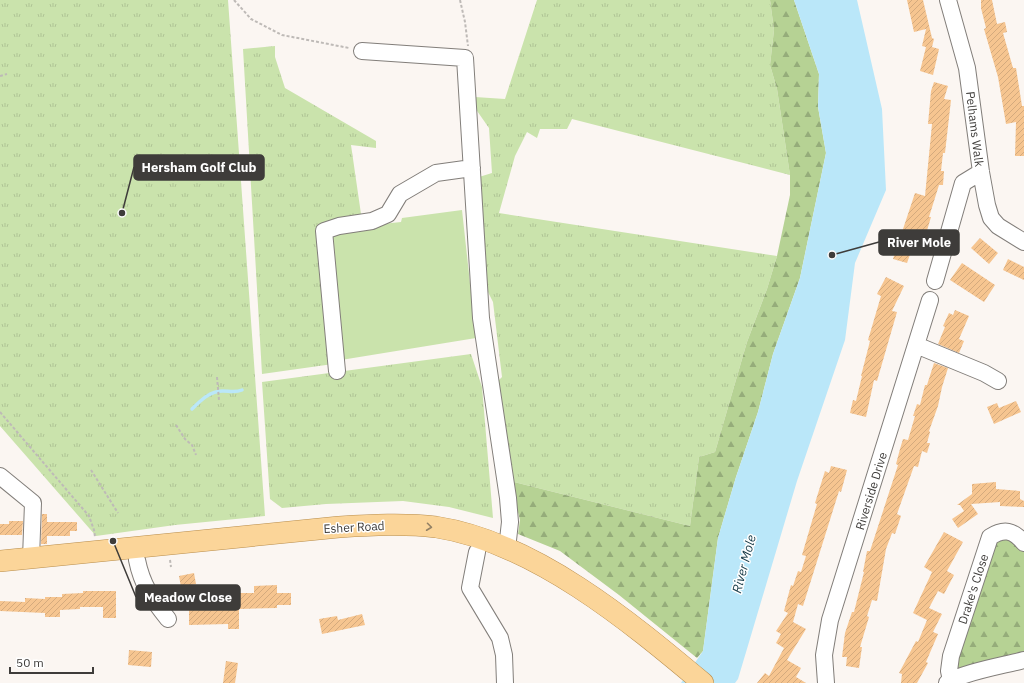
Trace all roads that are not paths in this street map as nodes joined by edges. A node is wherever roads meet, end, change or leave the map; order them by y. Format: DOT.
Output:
graph roads {
  1 [pos="948,0"];
  2 [pos="362,51"];
  3 [pos="472,168"];
  4 [pos="981,172"];
  5 [pos="1024,242"];
  6 [pos="934,281"];
  7 [pos="930,300"];
  8 [pos="916,345"];
  9 [pos="338,372"];
  10 [pos="998,381"];
  11 [pos="0,476"];
  12 [pos="1024,543"];
  13 [pos="507,549"];
  14 [pos="477,552"];
  15 [pos="31,558"];
  16 [pos="138,560"];
  17 [pos="0,561"];
  18 [pos="0,574"];
  19 [pos="168,619"];
  20 [pos="1024,660"];
  21 [pos="667,661"];
  22 [pos="949,681"];
  23 [pos="505,683"];
  24 [pos="683,683"];
  25 [pos="703,683"];
  26 [pos="826,683"];
  1 -- 4 [label="street, Pelhams Walk"];
  2 -- 3 [label="street"];
  3 -- 9 [label="street"];
  3 -- 13 [label="street"];
  4 -- 5 [label="street, Pelhams Walk"];
  4 -- 6 [label="street"];
  7 -- 8 [label="street, Riverside Drive"];
  8 -- 10 [label="street"];
  8 -- 26 [label="street, Riverside Drive"];
  11 -- 15 [label="street"];
  12 -- 22 [label="street, Drake's Close"];
  15 -- 13 [label="main road, Esher Road, one-way"];
  13 -- 21 [label="main road, Esher Road"];
  14 -- 16 [label="main road, Esher Road"];
  14 -- 21 [label="main road, Esher Road"];
  14 -- 23 [label="street"];
  15 -- 17 [label="main road, Esher Road"];
  16 -- 18 [label="main road, Esher Road"];
  16 -- 19 [label="street"];
  20 -- 22 [label="street, Drake's Close"];
  21 -- 24 [label="main road"];
  21 -- 25 [label="main road"];
}
